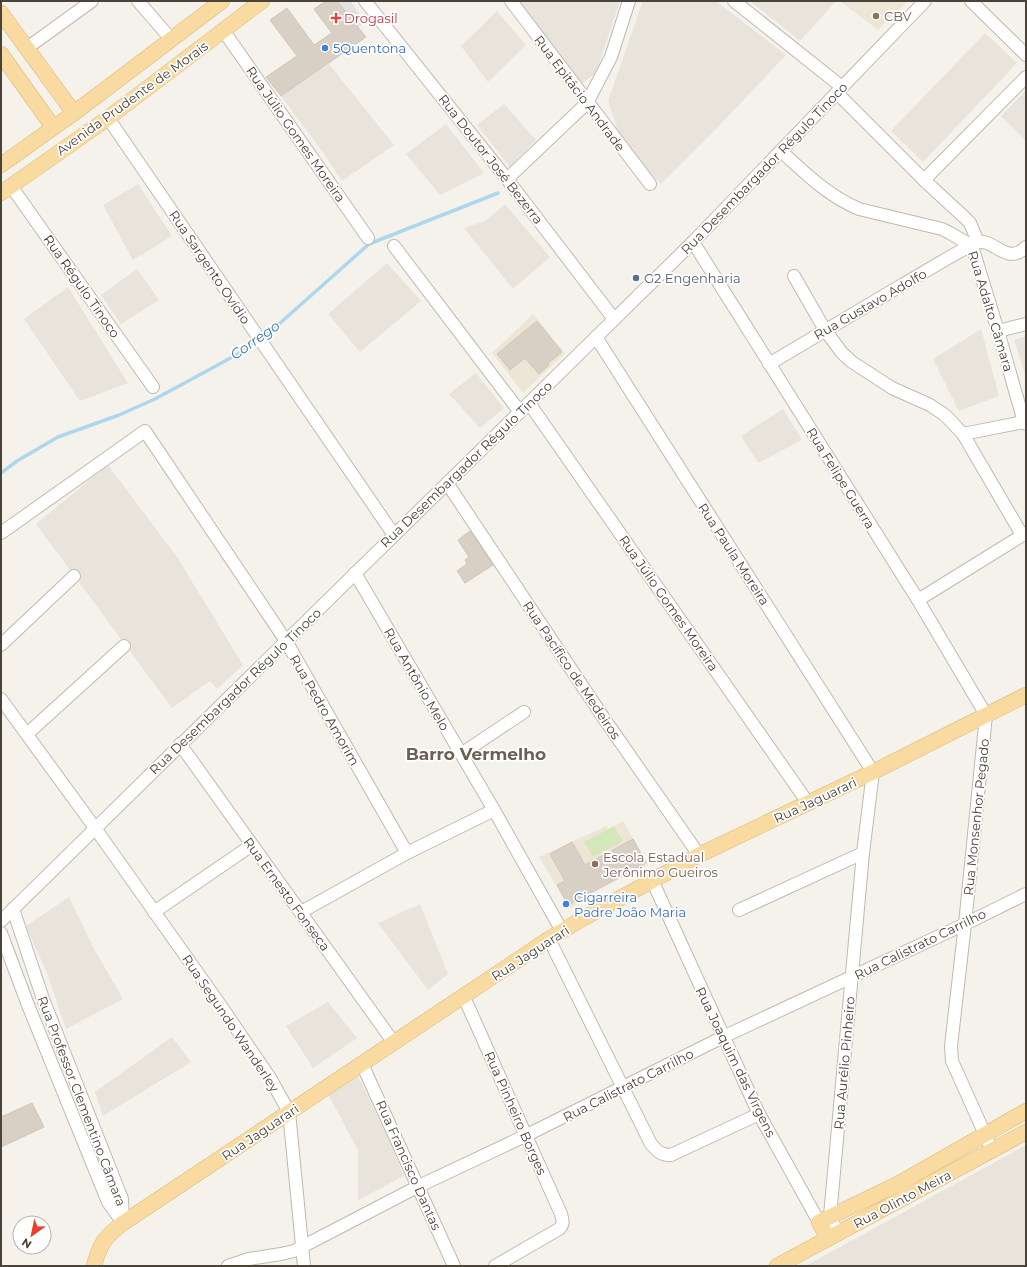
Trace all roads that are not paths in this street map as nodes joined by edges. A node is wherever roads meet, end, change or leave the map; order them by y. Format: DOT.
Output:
graph roads {
  1 [pos="92,1"];
  2 [pos="138,1"];
  3 [pos="262,1"];
  4 [pos="365,1"];
  5 [pos="511,1"];
  6 [pos="628,1"];
  7 [pos="734,1"];
  8 [pos="925,1"];
  9 [pos="971,1"];
  10 [pos="217,2"];
  11 [pos="1,14"];
  12 [pos="223,30"];
  13 [pos="171,40"];
  14 [pos="27,48"];
  15 [pos="1,54"];
  16 [pos="1026,55"];
  17 [pos="1026,77"];
  18 [pos="52,84"];
  19 [pos="840,90"];
  20 [pos="34,100"];
  21 [pos="587,102"];
  22 [pos="74,113"];
  23 [pos="108,118"];
  24 [pos="53,127"];
  25 [pos="781,151"];
  26 [pos="1,164"];
  27 [pos="508,179"];
  28 [pos="924,180"];
  29 [pos="650,184"];
  30 [pos="6,190"];
  31 [pos="368,238"];
  32 [pos="693,242"];
  33 [pos="975,244"];
  34 [pos="394,246"];
  35 [pos="1026,247"];
  36 [pos="794,276"];
  37 [pos="614,319"];
  38 [pos="1026,324"];
  39 [pos="826,330"];
  40 [pos="998,331"];
  41 [pos="596,337"];
  42 [pos="769,364"];
  43 [pos="153,387"];
  44 [pos="529,403"];
  45 [pos="520,412"];
  46 [pos="1025,423"];
  47 [pos="963,434"];
  48 [pos="447,483"];
  49 [pos="1,533"];
  50 [pos="1024,534"];
  51 [pos="394,535"];
  52 [pos="355,573"];
  53 [pos="74,576"];
  54 [pos="918,600"];
  55 [pos="286,641"];
  56 [pos="1,645"];
  57 [pos="124,646"];
  58 [pos="1026,695"];
  59 [pos="1,699"];
  60 [pos="524,712"];
  61 [pos="986,715"];
  62 [pos="27,734"];
  63 [pos="180,744"];
  64 [pos="461,754"];
  65 [pos="873,772"];
  66 [pos="808,802"];
  67 [pos="494,810"];
  68 [pos="95,828"];
  69 [pos="252,845"];
  70 [pos="407,853"];
  71 [pos="863,853"];
  72 [pos="699,855"];
  73 [pos="652,880"];
  74 [pos="1026,894"];
  75 [pos="13,909"];
  76 [pos="739,910"];
  77 [pos="154,912"];
  78 [pos="301,912"];
  79 [pos="1,921"];
  80 [pos="965,924"];
  81 [pos="562,931"];
  82 [pos="1,933"];
  83 [pos="549,939"];
  84 [pos="852,977"];
  85 [pos="464,997"];
  86 [pos="43,999"];
  87 [pos="28,1005"];
  88 [pos="723,1037"];
  89 [pos="394,1043"];
  90 [pos="362,1064"];
  91 [pos="623,1088"];
  92 [pos="1026,1111"];
  93 [pos="289,1112"];
  94 [pos="759,1114"];
  95 [pos="92,1122"];
  96 [pos="78,1127"];
  97 [pos="1026,1132"];
  98 [pos="985,1134"];
  99 [pos="527,1136"];
  100 [pos="992,1150"];
  101 [pos="419,1186"];
  102 [pos="824,1219"];
  103 [pos="123,1223"];
  104 [pos="833,1237"];
  105 [pos="302,1247"];
  106 [pos="94,1266"];
  107 [pos="228,1266"];
  108 [pos="304,1266"];
  109 [pos="454,1266"];
  110 [pos="495,1266"];
  111 [pos="777,1266"];
  1 -- 14 [label="street"];
  2 -- 13 [label="street"];
  3 -- 12 [label="main road, Avenida Prudente de Morais"];
  4 -- 27 [label="street, Rua Doutor José Bezerra"];
  5 -- 21 [label="street, Rua Epitácio Andrade"];
  6 -- 21 [label="street"];
  7 -- 19 [label="street"];
  8 -- 19 [label="street, Rua Desembargador Régulo Tinoco"];
  9 -- 16 [label="street"];
  10 -- 13 [label="main road, Avenida Prudente de Morais"];
  11 -- 14 [label="main road"];
  12 -- 23 [label="main road, Avenida Prudente de Morais"];
  12 -- 31 [label="street, Rua Júlio Gomes Moreira"];
  13 -- 22 [label="main road, Avenida Prudente de Morais"];
  14 -- 18 [label="main road"];
  15 -- 20 [label="main road"];
  17 -- 28 [label="street"];
  18 -- 20 [label="main road"];
  18 -- 22 [label="main road"];
  19 -- 25 [label="street, Rua Desembargador Régulo Tinoco"];
  19 -- 28 [label="street"];
  20 -- 24 [label="main road"];
  21 -- 27 [label="street"];
  21 -- 29 [label="street, Rua Epitácio Andrade"];
  22 -- 24 [label="main road, Avenida Prudente de Morais"];
  23 -- 30 [label="main road, Avenida Prudente de Morais"];
  23 -- 51 [label="street, Rua Sargento Ovídio"];
  24 -- 26 [label="main road, Avenida Prudente de Morais"];
  25 -- 32 [label="street, Rua Desembargador Régulo Tinoco"];
  25 -- 33 [label="street, Rua Adalto Câmara"];
  27 -- 37 [label="street, Rua Doutor José Bezerra"];
  28 -- 33 [label="street"];
  30 -- 43 [label="street, Rua Régulo Tinoco"];
  32 -- 37 [label="street, Rua Desembargador Régulo Tinoco"];
  32 -- 42 [label="street, Rua Felipe Guerra"];
  33 -- 35 [label="street"];
  33 -- 39 [label="street, Rua Gustavo Adolfo"];
  33 -- 40 [label="street, Rua Adalto Câmara"];
  34 -- 45 [label="street"];
  36 -- 39 [label="street"];
  37 -- 41 [label="street, Rua Desembargador Régulo Tinoco"];
  38 -- 40 [label="street"];
  39 -- 42 [label="street, Rua Gustavo Adolfo"];
  39 -- 47 [label="street"];
  40 -- 46 [label="street, Rua Adalto Câmara"];
  41 -- 44 [label="street, Rua Desembargador Régulo Tinoco"];
  41 -- 65 [label="street, Rua Paula Moreira"];
  42 -- 54 [label="street, Rua Felipe Guerra"];
  44 -- 45 [label="street, Rua Desembargador Régulo Tinoco"];
  44 -- 66 [label="street, Rua Júlio Gomes Moreira"];
  45 -- 48 [label="street, Rua Desembargador Régulo Tinoco"];
  46 -- 47 [label="street"];
  47 -- 50 [label="street"];
  48 -- 51 [label="street, Rua Desembargador Régulo Tinoco"];
  48 -- 72 [label="street, Rua Pacífico de Medeiros"];
  49 -- 55 [label="street, Rua Pedro Amorim"];
  50 -- 54 [label="street"];
  51 -- 52 [label="street, Rua Desembargador Régulo Tinoco"];
  52 -- 55 [label="street, Rua Desembargador Régulo Tinoco"];
  52 -- 64 [label="street, Rua Antônio Melo"];
  53 -- 56 [label="street"];
  54 -- 61 [label="street, Rua Felipe Guerra"];
  55 -- 63 [label="street, Rua Desembargador Régulo Tinoco"];
  55 -- 70 [label="street, Rua Pedro Amorim"];
  57 -- 62 [label="street"];
  58 -- 61 [label="main road, Rua Jaguarari"];
  59 -- 62 [label="street, Rua Segundo Wanderley"];
  60 -- 64 [label="street"];
  61 -- 65 [label="main road, Rua Jaguarari"];
  61 -- 80 [label="street, Rua Monsenhor Pegado"];
  62 -- 68 [label="street, Rua Segundo Wanderley"];
  63 -- 68 [label="street, Rua Desembargador Régulo Tinoco"];
  63 -- 69 [label="street, Rua Ernesto Fonseca"];
  64 -- 67 [label="street, Rua Antônio Melo"];
  65 -- 66 [label="main road, Rua Jaguarari"];
  65 -- 71 [label="street, Rua Aurélio Pinheiro"];
  66 -- 72 [label="main road, Rua Jaguarari"];
  67 -- 70 [label="street"];
  67 -- 81 [label="street, Rua Antônio Melo"];
  68 -- 75 [label="street, Rua Desembargador Régulo Tinoco"];
  68 -- 77 [label="street, Rua Segundo Wanderley"];
  69 -- 77 [label="street"];
  69 -- 78 [label="street, Rua Ernesto Fonseca"];
  70 -- 78 [label="street"];
  71 -- 76 [label="street"];
  71 -- 84 [label="street, Rua Aurélio Pinheiro"];
  72 -- 73 [label="main road, Rua Jaguarari"];
  73 -- 81 [label="main road, Rua Jaguarari"];
  73 -- 88 [label="street, Rua Joaquim das Virgens"];
  74 -- 80 [label="street, Rua Calistrato Carrilho"];
  75 -- 79 [label="street, Rua Desembargador Régulo Tinoco"];
  75 -- 86 [label="street, Rua Professor Clementino Câmara"];
  77 -- 93 [label="street, Rua Segundo Wanderley"];
  78 -- 89 [label="street, Rua Ernesto Fonseca"];
  80 -- 84 [label="street, Rua Calistrato Carrilho"];
  80 -- 98 [label="street, Rua Monsenhor Pegado"];
  81 -- 83 [label="main road, Rua Jaguarari"];
  82 -- 87 [label="street, Rua Professor Clementino Câmara"];
  83 -- 85 [label="main road, Rua Jaguarari"];
  83 -- 91 [label="street"];
  84 -- 88 [label="street, Rua Calistrato Carrilho"];
  84 -- 102 [label="street, Rua Aurélio Pinheiro"];
  85 -- 89 [label="main road, Rua Jaguarari"];
  85 -- 99 [label="street, Rua Pinheiro Borges"];
  86 -- 87 [label="street"];
  86 -- 95 [label="street, Rua Professor Clementino Câmara"];
  87 -- 96 [label="street, Rua Professor Clementino Câmara"];
  88 -- 91 [label="street, Rua Calistrato Carrilho"];
  88 -- 94 [label="street, Rua Joaquim das Virgens"];
  89 -- 90 [label="main road, Rua Jaguarari"];
  90 -- 93 [label="main road, Rua Jaguarari"];
  90 -- 101 [label="street, Rua Francisco Dantas"];
  91 -- 94 [label="street"];
  91 -- 99 [label="street, Rua Calistrato Carrilho"];
  92 -- 98 [label="main road, Rua Olinto Meira"];
  93 -- 103 [label="main road, Rua Jaguarari"];
  93 -- 105 [label="street, Rua Segundo Wanderley"];
  94 -- 102 [label="street, Rua Joaquim das Virgens"];
  95 -- 96 [label="street"];
  95 -- 103 [label="street, Rua Professor Clementino Câmara"];
  96 -- 103 [label="street, Rua Professor Clementino Câmara"];
  97 -- 100 [label="main road, Rua Olinto Meira"];
  98 -- 100 [label="street, Rua Monsenhor Pegado"];
  98 -- 102 [label="main road, Rua Olinto Meira"];
  99 -- 101 [label="street, Rua Calistrato Carrilho"];
  99 -- 110 [label="street, Rua Pinheiro Borges"];
  100 -- 104 [label="main road, Rua Olinto Meira"];
  101 -- 105 [label="street, Rua Calistrato Carrilho"];
  101 -- 109 [label="street, Rua Francisco Dantas"];
  102 -- 104 [label="main road, Rua Joaquim das Virgens"];
  103 -- 106 [label="main road, Rua Jaguarari"];
  104 -- 111 [label="main road, Rua Olinto Meira"];
  105 -- 107 [label="street, Rua Calistrato Carrilho"];
  105 -- 108 [label="street, Rua Segundo Wanderley"];
}
